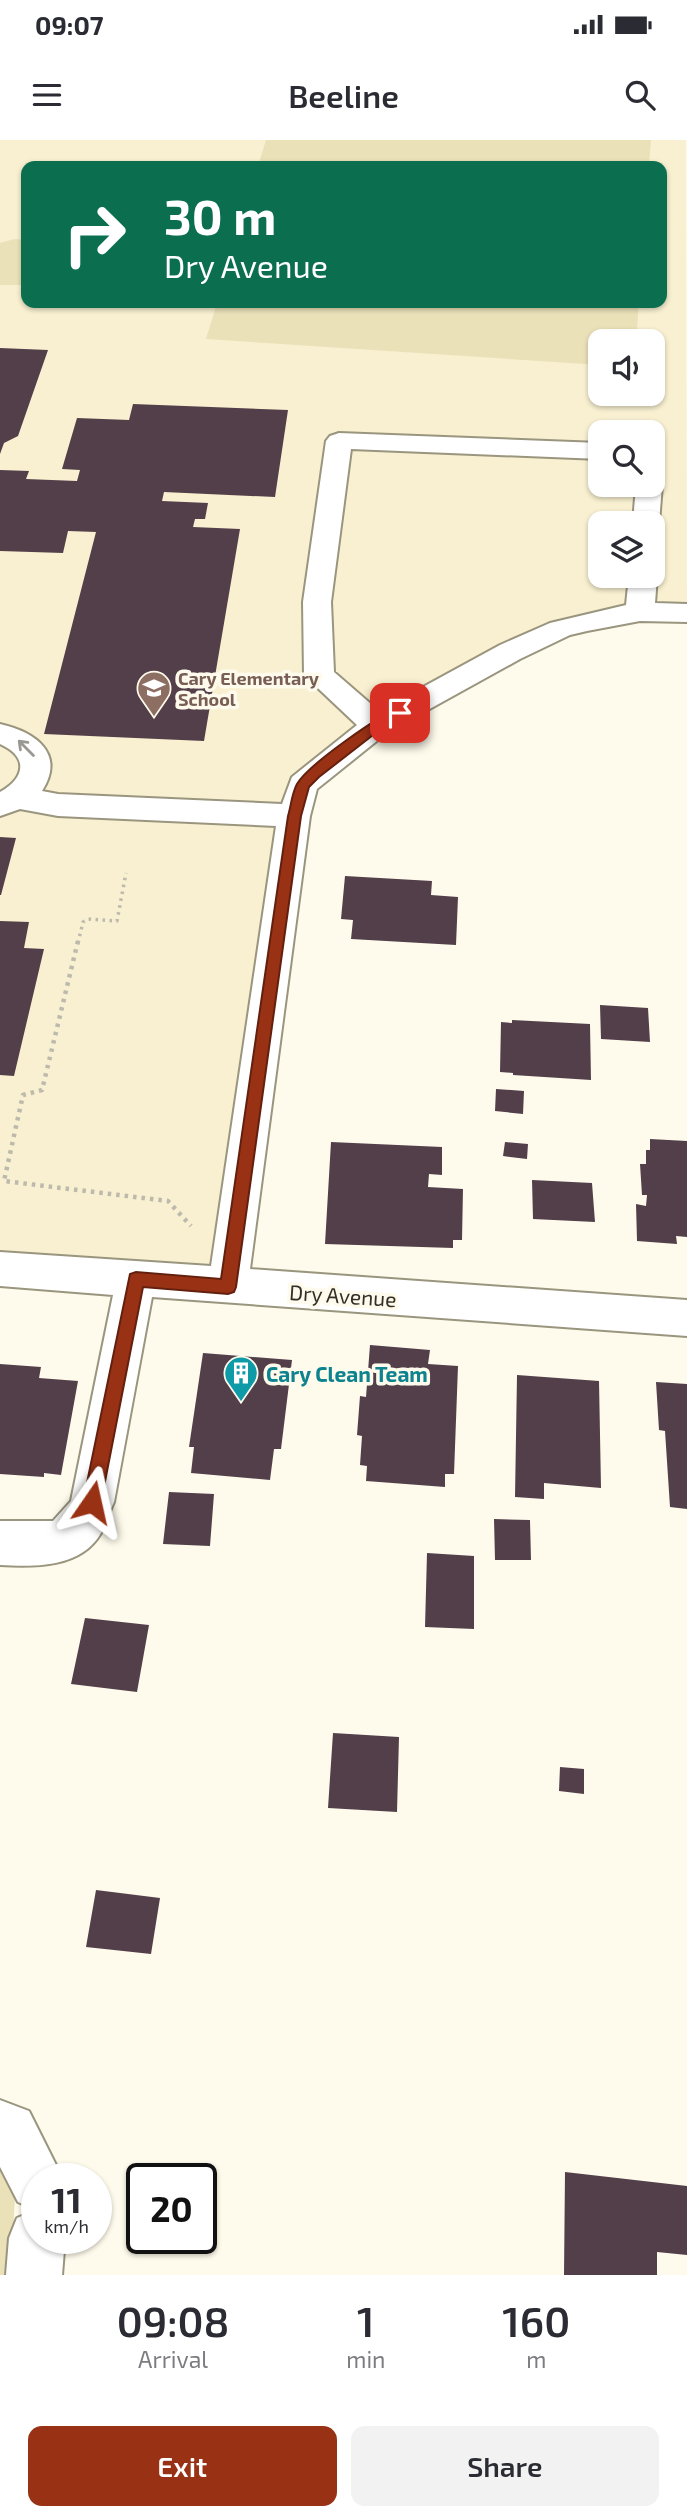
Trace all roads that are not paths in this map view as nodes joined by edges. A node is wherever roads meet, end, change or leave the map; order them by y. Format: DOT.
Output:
graph roads {
  1 [pos="588,451"];
  2 [pos="642,588"];
  3 [pos="640,612"];
  4 [pos="687,612"];
  5 [pos="377,725"];
  6 [pos="0,734"];
  7 [pos="8,801"];
  8 [pos="294,816"];
  9 [pos="0,1269"];
  10 [pos="136,1279"];
  11 [pos="228,1287"];
  12 [pos="687,1318"];
  13 [pos="0,1543"];
  14 [pos="0,2127"];
  15 [pos="27,2163"];
  16 [pos="36,2254"];
  17 [pos="34,2275"];
  1 -- 5 [label="street"];
  2 -- 3 [label="street"];
  3 -- 4 [label="street"];
  3 -- 5 [label="street"];
  5 -- 8 [label="street"];
  7 -- 6 [label="street, one-way"];
  7 -- 8 [label="street"];
  8 -- 11 [label="street"];
  9 -- 10 [label="street, Dry Avenue"];
  10 -- 11 [label="street, Dry Avenue"];
  10 -- 13 [label="street"];
  11 -- 12 [label="street, Dry Avenue"];
  14 -- 15 [label="street"];
  16 -- 17 [label="street"];
}
